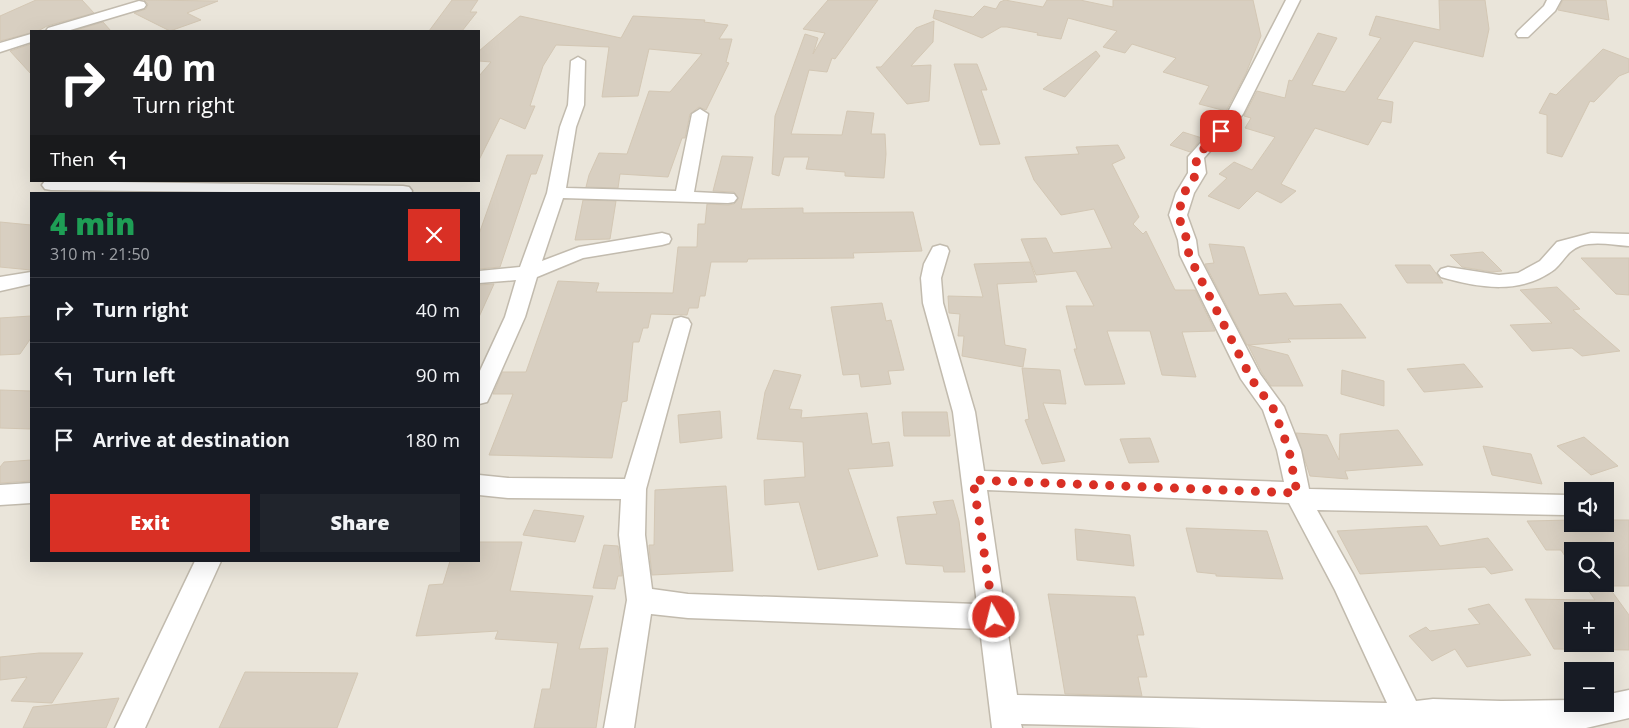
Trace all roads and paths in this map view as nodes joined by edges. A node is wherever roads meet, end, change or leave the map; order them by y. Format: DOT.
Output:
graph roads {
  1 [pos="1293,0"];
  2 [pos="1554,0"];
  3 [pos="139,5"];
  4 [pos="56,30"];
  5 [pos="1523,34"];
  6 [pos="30,38"];
  7 [pos="0,48"];
  8 [pos="578,61"];
  9 [pos="700,114"];
  10 [pos="51,185"];
  11 [pos="404,189"];
  12 [pos="556,193"];
  13 [pos="684,197"];
  14 [pos="728,198"];
  15 [pos="662,239"];
  16 [pos="1629,240"];
  17 [pos="940,251"];
  18 [pos="528,272"];
  19 [pos="1448,273"];
  20 [pos="480,277"];
  21 [pos="30,278"];
  22 [pos="0,284"];
  23 [pos="681,324"];
  24 [pos="480,394"];
  25 [pos="973,480"];
  26 [pos="480,485"];
  27 [pos="634,489"];
  28 [pos="30,493"];
  29 [pos="0,495"];
  30 [pos="1298,496"];
  31 [pos="1564,505"];
  32 [pos="208,562"];
  33 [pos="640,600"];
  34 [pos="994,617"];
  35 [pos="1629,704"];
  36 [pos="1006,718"];
  37 [pos="1404,721"];
  38 [pos="130,728"];
  39 [pos="619,728"];
  1 -- 30 [label="street"];
  2 -- 5 [label="street"];
  3 -- 4 [label="street"];
  6 -- 7 [label="street"];
  8 -- 12 [label="street"];
  9 -- 13 [label="street"];
  10 -- 11 [label="street"];
  12 -- 13 [label="street"];
  12 -- 18 [label="street"];
  13 -- 14 [label="street"];
  15 -- 18 [label="street"];
  16 -- 19 [label="street"];
  17 -- 25 [label="street"];
  18 -- 20 [label="street"];
  18 -- 24 [label="street"];
  21 -- 22 [label="street"];
  23 -- 27 [label="street"];
  25 -- 30 [label="street"];
  25 -- 34 [label="street"];
  26 -- 27 [label="street"];
  27 -- 33 [label="street"];
  28 -- 29 [label="street"];
  30 -- 31 [label="street"];
  30 -- 37 [label="street"];
  32 -- 38 [label="street"];
  33 -- 34 [label="street"];
  33 -- 39 [label="street"];
  34 -- 36 [label="street"];
  35 -- 37 [label="street"];
  36 -- 37 [label="street"];
}
